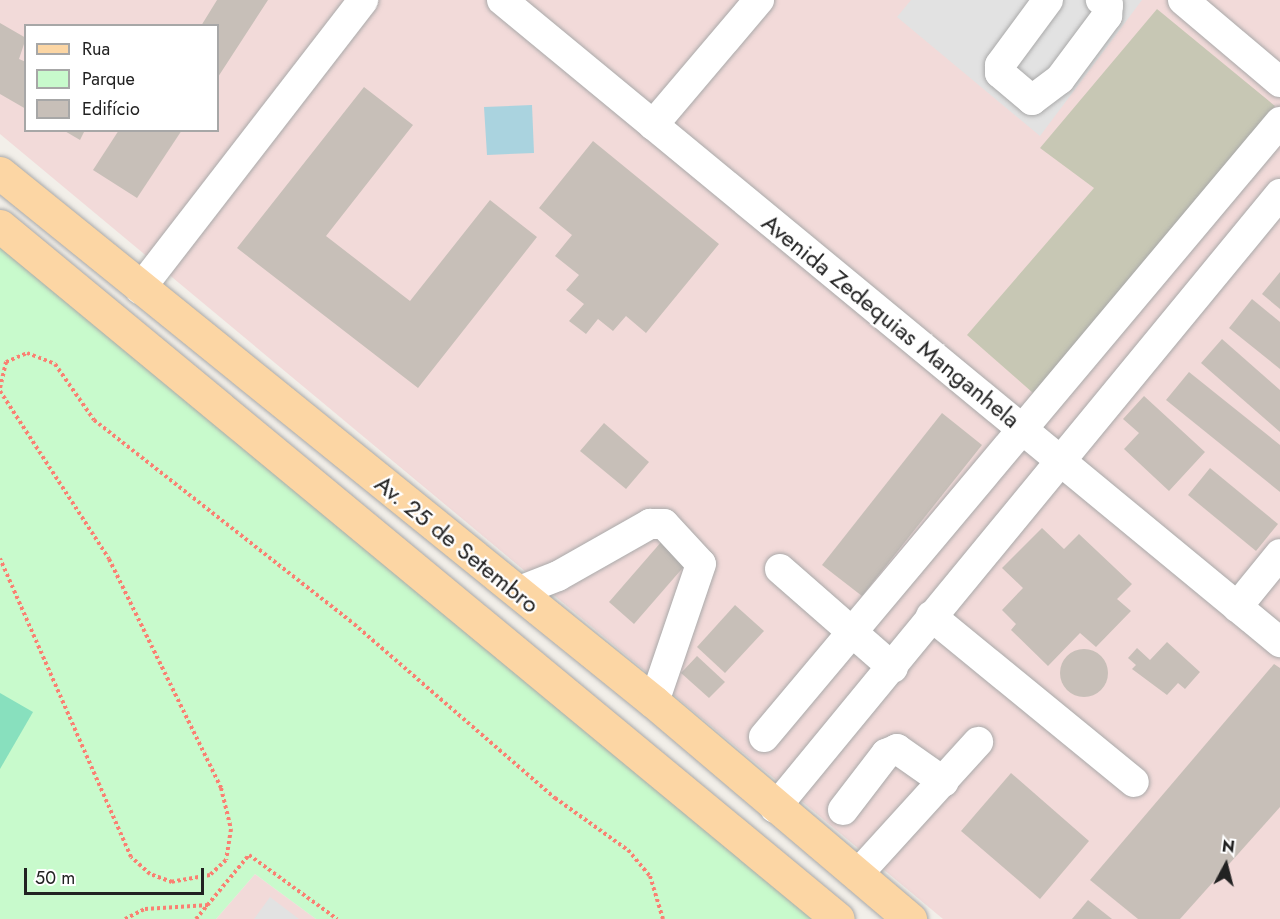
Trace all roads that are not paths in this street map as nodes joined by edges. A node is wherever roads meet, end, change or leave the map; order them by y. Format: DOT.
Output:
graph roads {
  1 [pos="363,0"];
  2 [pos="502,0"];
  3 [pos="759,0"];
  4 [pos="1048,0"];
  5 [pos="1101,0"];
  6 [pos="1183,0"];
  7 [pos="1276,73"];
  8 [pos="1280,122"];
  9 [pos="653,125"];
  10 [pos="0,173"];
  11 [pos="1280,194"];
  12 [pos="0,226"];
  13 [pos="140,289"];
  14 [pos="1025,431"];
  15 [pos="1059,457"];
  16 [pos="1280,554"];
  17 [pos="780,569"];
  18 [pos="517,592"];
  19 [pos="1238,607"];
  20 [pos="931,616"];
  21 [pos="850,632"];
  22 [pos="1280,642"];
  23 [pos="893,668"];
  24 [pos="654,702"];
  25 [pos="765,737"];
  26 [pos="978,742"];
  27 [pos="944,782"];
  28 [pos="1134,782"];
  29 [pos="775,808"];
  30 [pos="843,810"];
  31 [pos="857,875"];
  32 [pos="838,919"];
  33 [pos="910,919"];
  1 -- 13 [label="street"];
  2 -- 9 [label="street, Avenida Zedequias Manganhela"];
  3 -- 9 [label="street"];
  4 -- 5 [label="street"];
  6 -- 7 [label="street"];
  8 -- 14 [label="street"];
  9 -- 14 [label="street, Avenida Zedequias Manganhela"];
  10 -- 13 [label="main road, Av. 25 de Setembro"];
  11 -- 15 [label="street"];
  12 -- 32 [label="main road, Av. 25 de Setembro"];
  13 -- 18 [label="main road, Av. 25 de Setembro"];
  14 -- 15 [label="street, Avenida Zedequias Manganhela"];
  14 -- 21 [label="street"];
  15 -- 19 [label="street, Avenida Zedequias Manganhela"];
  15 -- 20 [label="street"];
  16 -- 19 [label="street"];
  17 -- 21 [label="street"];
  18 -- 24 [label="main road, Av. 25 de Setembro"];
  18 -- 24 [label="street"];
  19 -- 22 [label="street, Avenida Zedequias Manganhela"];
  20 -- 23 [label="street"];
  20 -- 28 [label="street"];
  21 -- 23 [label="street"];
  21 -- 25 [label="street"];
  23 -- 29 [label="street"];
  24 -- 29 [label="main road, Av. 25 de Setembro"];
  26 -- 27 [label="street"];
  27 -- 30 [label="street"];
  27 -- 31 [label="street"];
  29 -- 31 [label="main road, Av. 25 de Setembro"];
  31 -- 33 [label="main road, Av. 25 de Setembro"];
}
